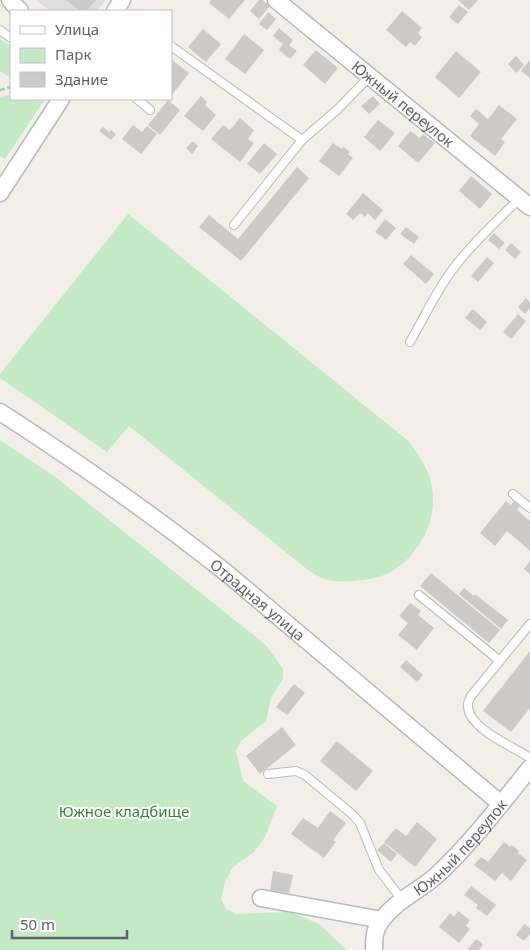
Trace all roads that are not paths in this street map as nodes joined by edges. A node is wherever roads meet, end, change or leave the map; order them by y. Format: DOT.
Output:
graph roads {
  1 [pos="10,0"];
  2 [pos="276,0"];
  3 [pos="19,10"];
  4 [pos="172,47"];
  5 [pos="370,76"];
  6 [pos="60,100"];
  7 [pos="138,100"];
  8 [pos="150,110"];
  9 [pos="302,140"];
  10 [pos="0,193"];
  11 [pos="525,203"];
  12 [pos="234,225"];
  13 [pos="410,342"];
  14 [pos="0,412"];
  15 [pos="512,494"];
  16 [pos="530,508"];
  17 [pos="419,595"];
  18 [pos="530,624"];
  19 [pos="500,661"];
  20 [pos="530,758"];
  21 [pos="530,768"];
  22 [pos="268,774"];
  23 [pos="501,804"];
  24 [pos="261,898"];
  25 [pos="403,901"];
  26 [pos="382,920"];
  27 [pos="374,950"];
  1 -- 3 [label="street"];
  2 -- 5 [label="street, Южный переулок"];
  4 -- 9 [label="lane"];
  5 -- 9 [label="lane"];
  5 -- 11 [label="street, Южный переулок"];
  6 -- 10 [label="street"];
  7 -- 8 [label="lane"];
  9 -- 12 [label="lane"];
  11 -- 13 [label="lane"];
  14 -- 23 [label="street, Отрадная улица"];
  15 -- 16 [label="lane"];
  17 -- 19 [label="lane"];
  18 -- 19 [label="lane"];
  19 -- 20 [label="lane"];
  21 -- 23 [label="street, Южный переулок"];
  22 -- 25 [label="lane"];
  23 -- 25 [label="street, Южный переулок"];
  24 -- 26 [label="street"];
  25 -- 26 [label="street, Южный переулок"];
  26 -- 27 [label="street"];
}
